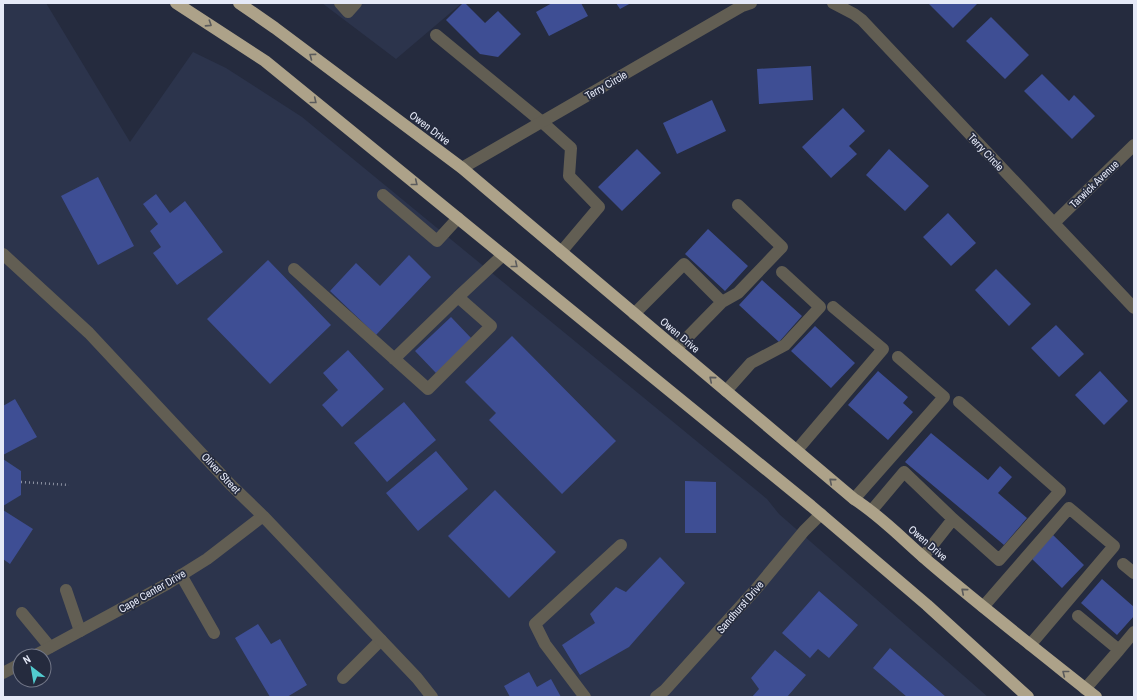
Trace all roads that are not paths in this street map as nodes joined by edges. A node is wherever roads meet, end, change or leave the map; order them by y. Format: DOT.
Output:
graph roads {
  1 [pos="176,3"];
  2 [pos="239,3"];
  3 [pos="340,3"];
  4 [pos="356,3"];
  5 [pos="751,3"];
  6 [pos="833,3"];
  7 [pos="436,35"];
  8 [pos="542,122"];
  9 [pos="1134,146"];
  10 [pos="462,168"];
  11 [pos="383,195"];
  12 [pos="738,205"];
  13 [pos="458,218"];
  14 [pos="1054,223"];
  15 [pos="561,252"];
  16 [pos="4,254"];
  17 [pos="503,255"];
  18 [pos="294,269"];
  19 [pos="782,272"];
  20 [pos="458,297"];
  21 [pos="722,302"];
  22 [pos="833,306"];
  23 [pos="1134,308"];
  24 [pos="634,314"];
  25 [pos="676,349"];
  26 [pos="898,357"];
  27 [pos="394,359"];
  28 [pos="726,391"];
  29 [pos="959,402"];
  30 [pos="797,450"];
  31 [pos="854,499"];
  32 [pos="872,510"];
  33 [pos="821,514"];
  34 [pos="263,516"];
  35 [pos="953,519"];
  36 [pos="621,545"];
  37 [pos="923,557"];
  38 [pos="1123,564"];
  39 [pos="1134,573"];
  40 [pos="181,575"];
  41 [pos="66,590"];
  42 [pos="983,607"];
  43 [pos="22,613"];
  44 [pos="1078,616"];
  45 [pos="80,631"];
  46 [pos="1134,632"];
  47 [pos="214,633"];
  48 [pos="381,640"];
  49 [pos="1030,645"];
  50 [pos="50,647"];
  51 [pos="1119,650"];
  52 [pos="12,668"];
  53 [pos="3,673"];
  54 [pos="344,678"];
  55 [pos="1085,689"];
  56 [pos="432,697"];
  57 [pos="585,697"];
  58 [pos="656,697"];
  59 [pos="1028,697"];
  60 [pos="1096,697"];
  1 -- 13 [label="highway, one-way"];
  10 -- 2 [label="highway, Owen Drive, one-way"];
  3 -- 4 [label="street"];
  5 -- 8 [label="street, Terry Circle"];
  6 -- 14 [label="street, Terry Circle"];
  7 -- 8 [label="street"];
  8 -- 10 [label="street, Terry Circle"];
  8 -- 15 [label="street"];
  9 -- 14 [label="street, Tarwick Avenue"];
  10 -- 15 [label="highway, Owen Drive"];
  11 -- 13 [label="street"];
  12 -- 21 [label="street"];
  13 -- 17 [label="highway"];
  14 -- 23 [label="street, Terry Circle"];
  15 -- 24 [label="highway, Owen Drive"];
  16 -- 34 [label="street, Oliver Street"];
  17 -- 20 [label="street"];
  17 -- 33 [label="highway, one-way"];
  18 -- 27 [label="street"];
  19 -- 28 [label="street"];
  20 -- 27 [label="street"];
  20 -- 27 [label="street"];
  21 -- 24 [label="street"];
  21 -- 25 [label="street"];
  22 -- 30 [label="street"];
  24 -- 25 [label="highway, Owen Drive"];
  28 -- 25 [label="highway, Owen Drive, one-way"];
  26 -- 31 [label="street"];
  28 -- 30 [label="highway, Owen Drive"];
  29 -- 35 [label="street"];
  31 -- 30 [label="highway, Owen Drive, one-way"];
  31 -- 32 [label="highway, Owen Drive"];
  32 -- 35 [label="street"];
  32 -- 37 [label="highway, Owen Drive"];
  33 -- 58 [label="street, Sandhurst Drive"];
  33 -- 59 [label="highway"];
  34 -- 40 [label="street, Cape Center Drive"];
  34 -- 48 [label="street, Oliver Street"];
  35 -- 37 [label="street"];
  36 -- 57 [label="street"];
  42 -- 37 [label="highway, Owen Drive, one-way"];
  38 -- 39 [label="street"];
  40 -- 45 [label="street, Cape Center Drive"];
  40 -- 47 [label="street"];
  41 -- 45 [label="street"];
  42 -- 49 [label="highway, Owen Drive"];
  42 -- 49 [label="street"];
  43 -- 50 [label="street"];
  44 -- 51 [label="street"];
  45 -- 50 [label="street, Cape Center Drive"];
  46 -- 51 [label="street"];
  48 -- 54 [label="street"];
  48 -- 56 [label="street, Oliver Street"];
  55 -- 49 [label="highway, Owen Drive, one-way"];
  51 -- 55 [label="street"];
  52 -- 53 [label="street"];
  55 -- 60 [label="highway, Owen Drive"];
}
